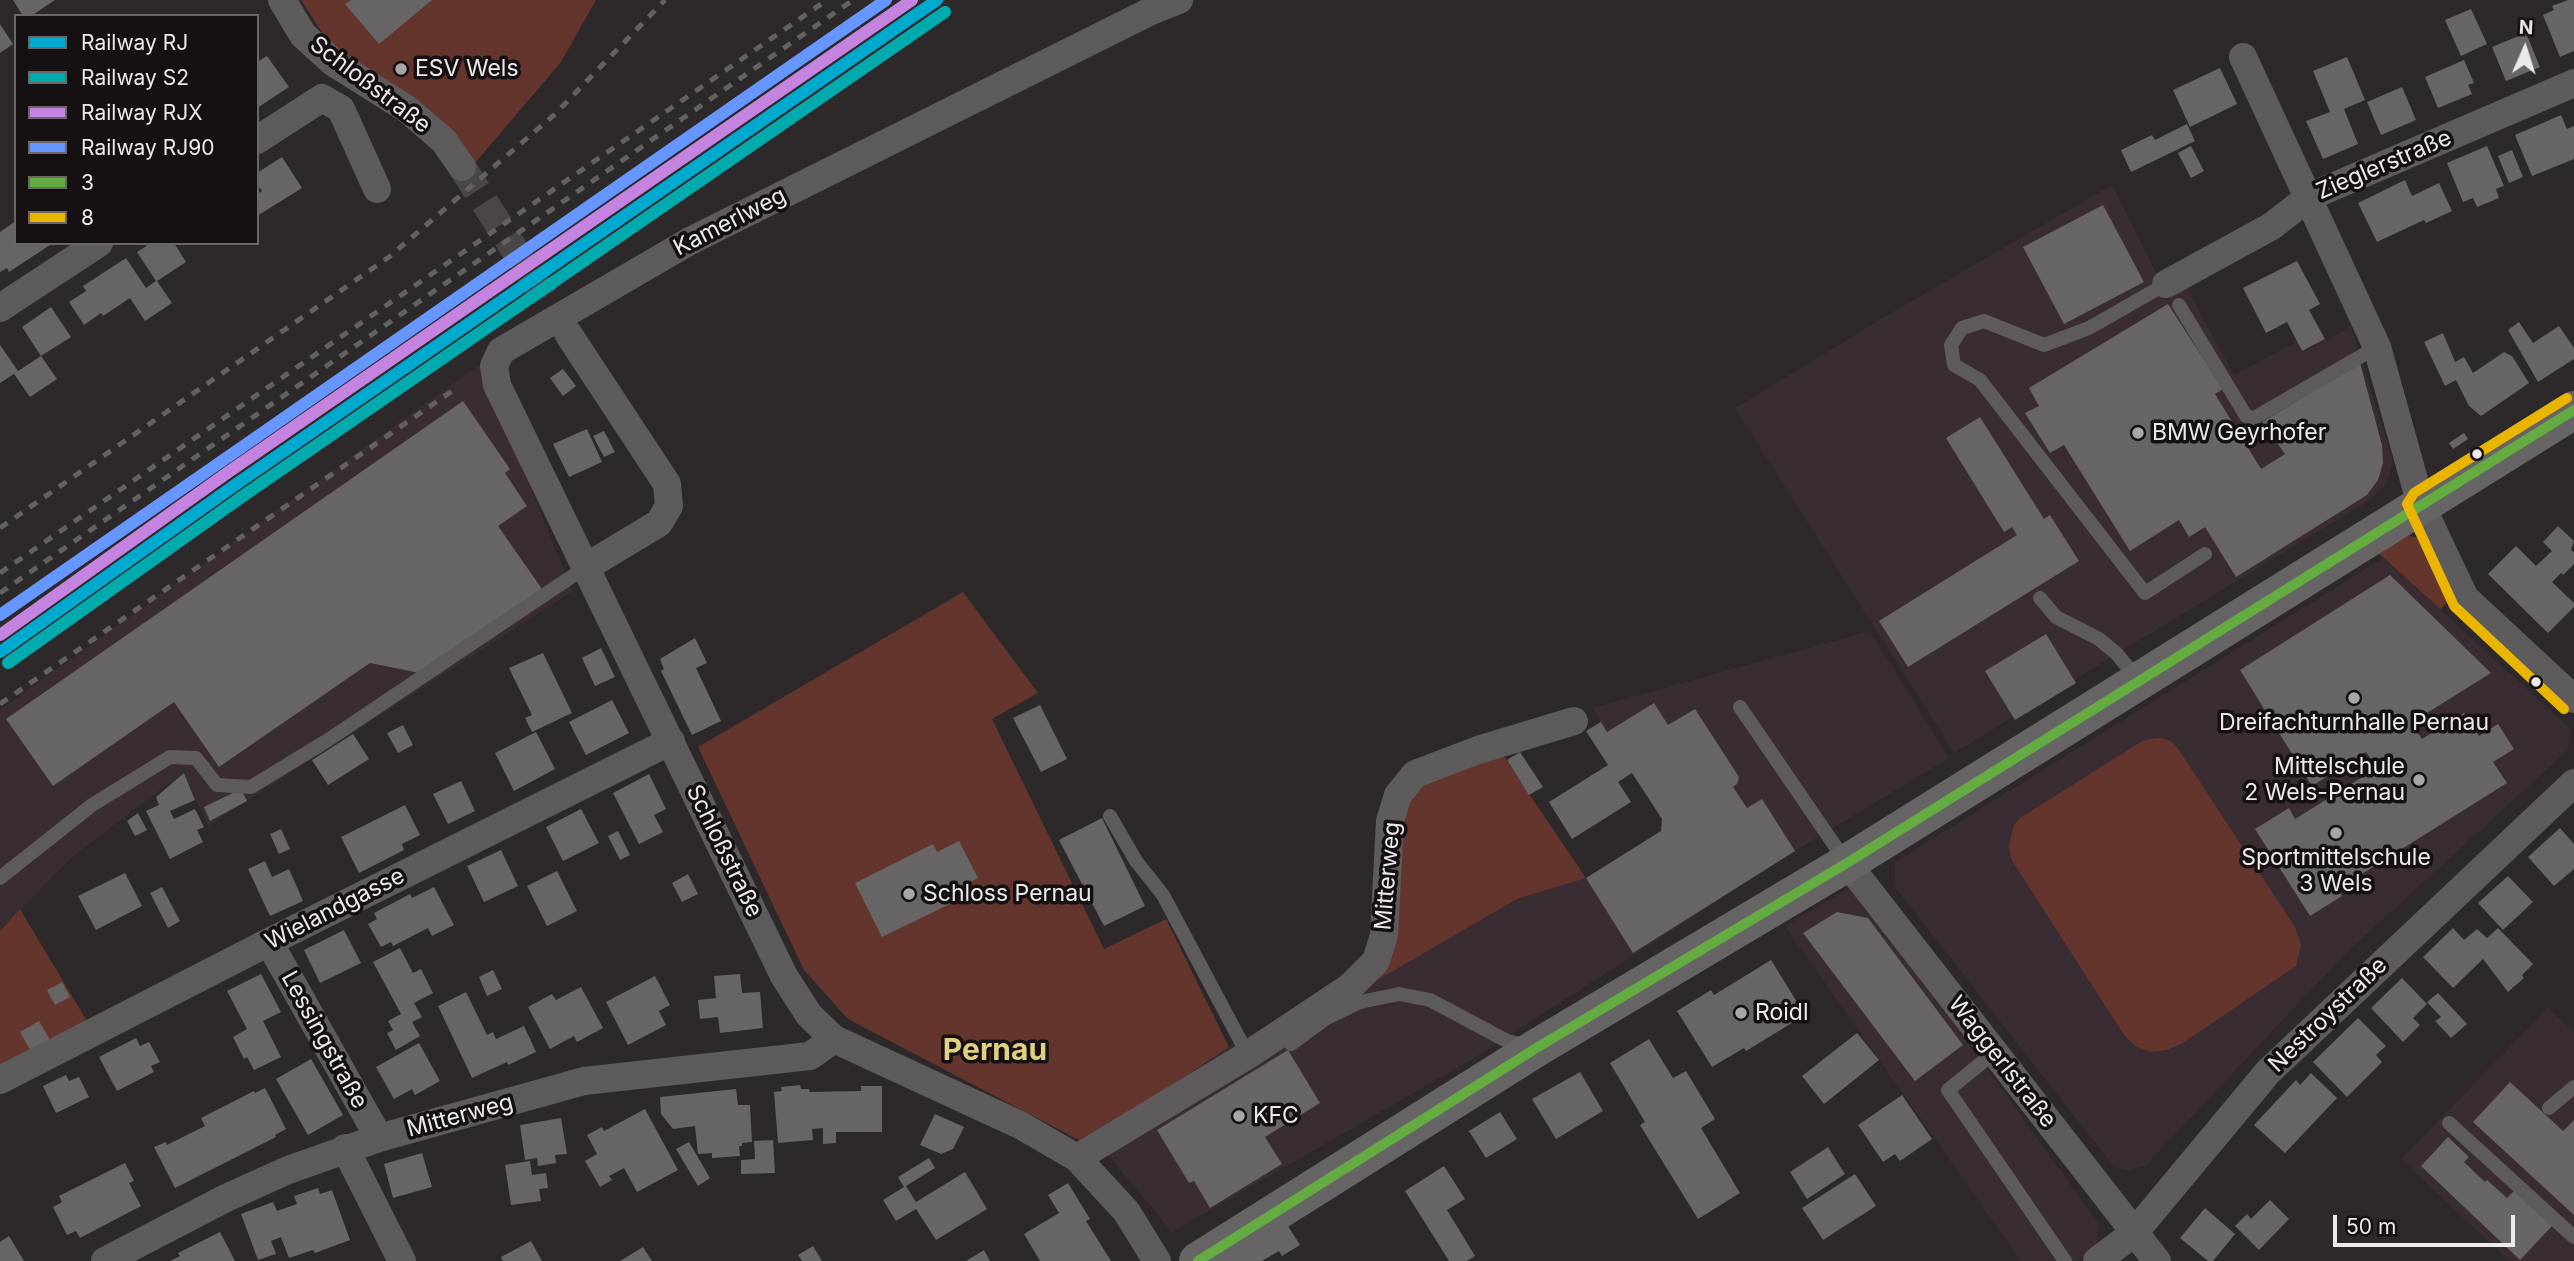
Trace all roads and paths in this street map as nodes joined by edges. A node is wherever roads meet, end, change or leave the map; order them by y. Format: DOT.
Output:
graph roads {
  1 [pos="282,0"];
  2 [pos="1179,0"];
  3 [pos="2243,57"];
  4 [pos="2574,83"];
  5 [pos="259,139"];
  6 [pos="462,167"];
  7 [pos="377,189"];
  8 [pos="2309,197"];
  9 [pos="96,245"];
  10 [pos="2172,295"];
  11 [pos="0,308"];
  12 [pos="560,324"];
  13 [pos="2377,346"];
  14 [pos="2574,410"];
  15 [pos="2421,505"];
  16 [pos="2205,554"];
  17 [pos="586,567"];
  18 [pos="2040,598"];
  19 [pos="2139,681"];
  20 [pos="2574,699"];
  21 [pos="1740,707"];
  22 [pos="1574,721"];
  23 [pos="671,741"];
  24 [pos="2574,783"];
  25 [pos="1110,816"];
  26 [pos="1847,863"];
  27 [pos="0,878"];
  28 [pos="269,942"];
  29 [pos="834,1038"];
  30 [pos="1291,1044"];
  31 [pos="1538,1047"];
  32 [pos="1995,1052"];
  33 [pos="1248,1055"];
  34 [pos="0,1080"];
  35 [pos="2574,1087"];
  36 [pos="2549,1108"];
  37 [pos="2449,1123"];
  38 [pos="379,1138"];
  39 [pos="345,1149"];
  40 [pos="1077,1158"];
  41 [pos="2134,1233"];
  42 [pos="2574,1237"];
  43 [pos="105,1261"];
  44 [pos="402,1261"];
  45 [pos="1157,1261"];
  46 [pos="1198,1261"];
  47 [pos="2065,1261"];
  48 [pos="2097,1261"];
  49 [pos="2157,1261"];
  1 -- 6 [label="street, Schloßstraße"];
  2 -- 12 [label="street, Kamerlweg"];
  3 -- 8 [label="street"];
  4 -- 8 [label="street, Zieglerstraße"];
  5 -- 7 [label="street"];
  8 -- 10 [label="street, Zieglerstraße"];
  8 -- 13 [label="street"];
  9 -- 11 [label="street"];
  10 -- 13 [label="lane"];
  10 -- 16 [label="lane"];
  12 -- 17 [label="street, Kamerlweg"];
  12 -- 17 [label="street"];
  13 -- 15 [label="street"];
  14 -- 15 [label="main road"];
  15 -- 19 [label="main road"];
  15 -- 20 [label="street"];
  17 -- 23 [label="street, Schloßstraße"];
  17 -- 27 [label="lane"];
  18 -- 19 [label="lane"];
  19 -- 26 [label="main road"];
  21 -- 26 [label="lane"];
  22 -- 33 [label="street, Mitterweg"];
  23 -- 28 [label="street, Wielandgasse"];
  23 -- 29 [label="street, Schloßstraße"];
  24 -- 41 [label="street, Nestroystraße"];
  25 -- 33 [label="lane"];
  26 -- 31 [label="main road"];
  26 -- 32 [label="street, Waggerlstraße"];
  28 -- 34 [label="street, Wielandgasse"];
  28 -- 38 [label="street, Lessingstraße"];
  29 -- 38 [label="street, Mitterweg"];
  29 -- 40 [label="street, Schloßstraße"];
  30 -- 31 [label="lane"];
  31 -- 46 [label="main road"];
  32 -- 41 [label="street, Waggerlstraße"];
  32 -- 47 [label="lane"];
  33 -- 40 [label="street, Mitterweg"];
  35 -- 36 [label="lane"];
  37 -- 42 [label="lane"];
  38 -- 39 [label="street, Mitterweg"];
  39 -- 43 [label="street, Mitterweg"];
  39 -- 44 [label="street"];
  40 -- 45 [label="street, Schloßstraße"];
  41 -- 48 [label="street, Nestroystraße"];
  41 -- 49 [label="street, Waggerlstraße"];
}
